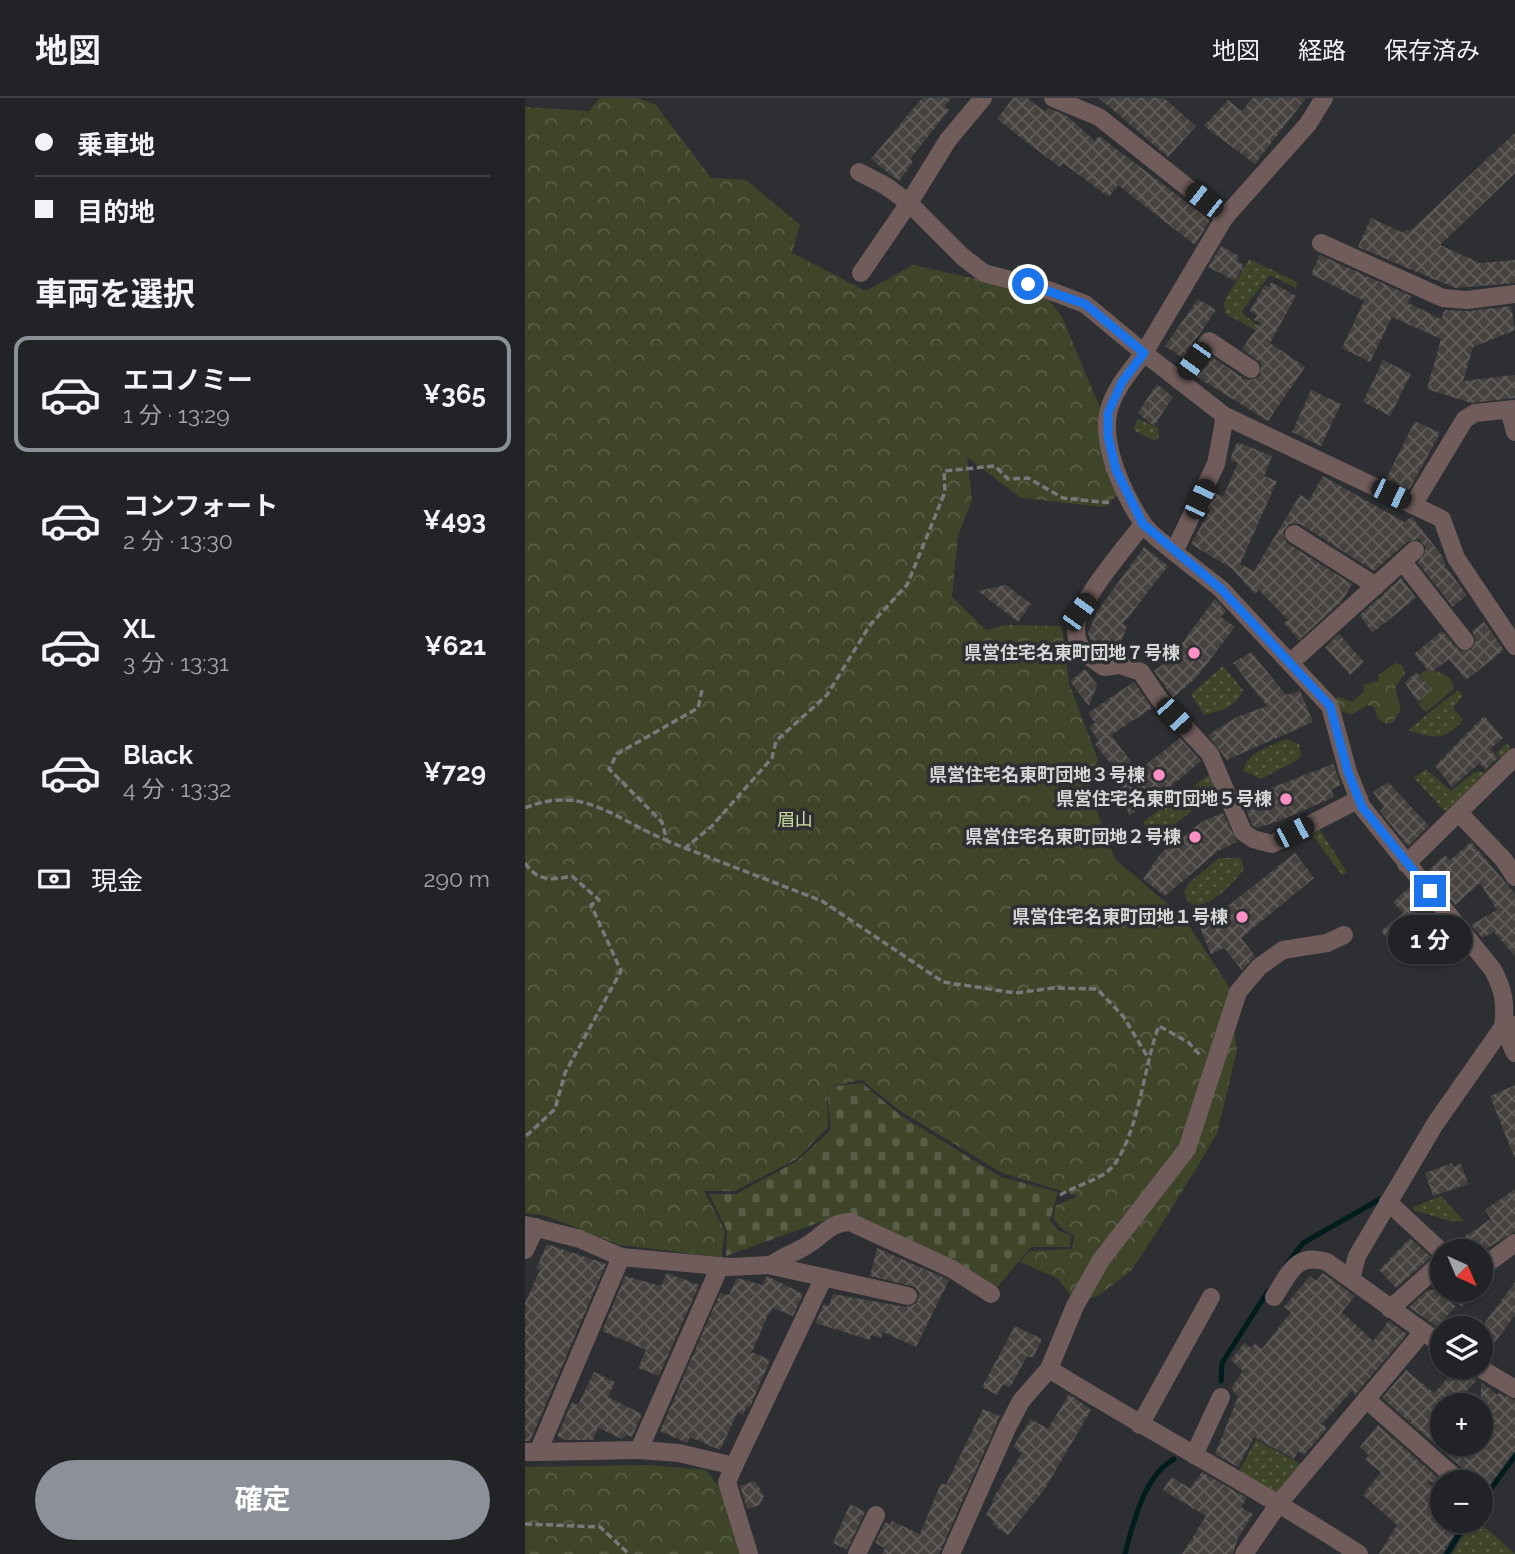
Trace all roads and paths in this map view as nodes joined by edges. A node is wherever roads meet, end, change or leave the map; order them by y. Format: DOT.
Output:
graph roads {
  1 [pos="983,98"];
  2 [pos="1053,98"];
  3 [pos="1324,98"];
  4 [pos="859,172"];
  5 [pos="909,203"];
  6 [pos="1225,216"];
  7 [pos="1321,243"];
  8 [pos="861,273"];
  9 [pos="1515,294"];
  10 [pos="1144,353"];
  11 [pos="1251,369"];
  12 [pos="1179,381"];
  13 [pos="1512,409"];
  14 [pos="1225,416"];
  15 [pos="1515,432"];
  16 [pos="1413,505"];
  17 [pos="1133,506"];
  18 [pos="1143,524"];
  19 [pos="1294,534"];
  20 [pos="1174,552"];
  21 [pos="1376,586"];
  22 [pos="1465,641"];
  23 [pos="1515,646"];
  24 [pos="1290,663"];
  25 [pos="702,690"];
  26 [pos="1515,757"];
  27 [pos="1359,799"];
  28 [pos="525,808"];
  29 [pos="1460,814"];
  30 [pos="667,841"];
  31 [pos="684,849"];
  32 [pos="525,863"];
  33 [pos="1406,864"];
  34 [pos="1515,877"];
  35 [pos="1344,935"];
  36 [pos="1509,1026"];
  37 [pos="1515,1053"];
  38 [pos="1149,1059"];
  39 [pos="1214,1069"];
  40 [pos="525,1137"];
  41 [pos="1060,1195"];
  42 [pos="1388,1202"];
  43 [pos="530,1226"];
  44 [pos="1430,1241"];
  45 [pos="1515,1243"];
  46 [pos="525,1250"];
  47 [pos="621,1257"];
  48 [pos="1493,1259"];
  49 [pos="771,1265"];
  50 [pos="720,1266"];
  51 [pos="1430,1273"];
  52 [pos="824,1277"];
  53 [pos="1351,1279"];
  54 [pos="991,1294"];
  55 [pos="908,1296"];
  56 [pos="1211,1297"];
  57 [pos="1274,1297"];
  58 [pos="1390,1309"];
  59 [pos="1422,1333"];
  60 [pos="1430,1338"];
  61 [pos="1049,1369"];
  62 [pos="1493,1376"];
  63 [pos="1515,1389"];
  64 [pos="1221,1397"];
  65 [pos="1366,1399"];
  66 [pos="1140,1425"];
  67 [pos="639,1450"];
  68 [pos="532,1452"];
  69 [pos="1194,1455"];
  70 [pos="734,1466"];
  71 [pos="1454,1470"];
  72 [pos="1280,1502"];
  73 [pos="876,1515"];
  74 [pos="525,1524"];
  75 [pos="629,1554"];
  76 [pos="749,1554"];
  77 [pos="857,1554"];
  78 [pos="951,1554"];
  79 [pos="1244,1554"];
  80 [pos="1359,1554"];
  1 -- 5 [label="street"];
  2 -- 6 [label="street"];
  3 -- 6 [label="street"];
  4 -- 5 [label="street"];
  5 -- 8 [label="street"];
  5 -- 10 [label="street"];
  6 -- 10 [label="street"];
  7 -- 9 [label="street"];
  10 -- 12 [label="street"];
  10 -- 17 [label="street"];
  11 -- 12 [label="street"];
  12 -- 14 [label="street"];
  13 -- 15 [label="street"];
  13 -- 16 [label="street"];
  14 -- 16 [label="street"];
  14 -- 20 [label="street"];
  16 -- 23 [label="street"];
  17 -- 18 [label="street"];
  17 -- 31 [label="path"];
  18 -- 20 [label="street"];
  18 -- 27 [label="street"];
  19 -- 21 [label="street"];
  20 -- 24 [label="street"];
  21 -- 22 [label="street"];
  21 -- 24 [label="street"];
  24 -- 27 [label="street"];
  25 -- 30 [label="path"];
  26 -- 29 [label="street"];
  27 -- 33 [label="street"];
  28 -- 30 [label="path"];
  29 -- 33 [label="street"];
  29 -- 34 [label="street"];
  30 -- 31 [label="path"];
  31 -- 38 [label="path"];
  32 -- 40 [label="path"];
  33 -- 36 [label="street"];
  35 -- 39 [label="street"];
  36 -- 37 [label="street"];
  36 -- 42 [label="street"];
  38 -- 39 [label="path"];
  38 -- 41 [label="path"];
  39 -- 61 [label="street"];
  42 -- 44 [label="street"];
  42 -- 53 [label="street"];
  43 -- 46 [label="street"];
  43 -- 47 [label="street"];
  45 -- 48 [label="street"];
  47 -- 50 [label="street"];
  47 -- 68 [label="street"];
  49 -- 50 [label="street"];
  49 -- 52 [label="street"];
  49 -- 54 [label="street"];
  50 -- 67 [label="street"];
  51 -- 58 [label="street"];
  52 -- 55 [label="street"];
  52 -- 70 [label="street"];
  53 -- 57 [label="street"];
  53 -- 58 [label="street"];
  56 -- 66 [label="street"];
  58 -- 59 [label="street"];
  59 -- 60 [label="street"];
  59 -- 65 [label="street"];
  61 -- 66 [label="street"];
  61 -- 78 [label="street"];
  62 -- 63 [label="street"];
  64 -- 69 [label="street"];
  65 -- 71 [label="street"];
  65 -- 72 [label="street"];
  66 -- 69 [label="street"];
  67 -- 68 [label="street"];
  67 -- 70 [label="street"];
  69 -- 72 [label="street"];
  70 -- 76 [label="street"];
  72 -- 79 [label="street"];
  72 -- 80 [label="street"];
  73 -- 77 [label="street"];
  74 -- 75 [label="path"];
}
